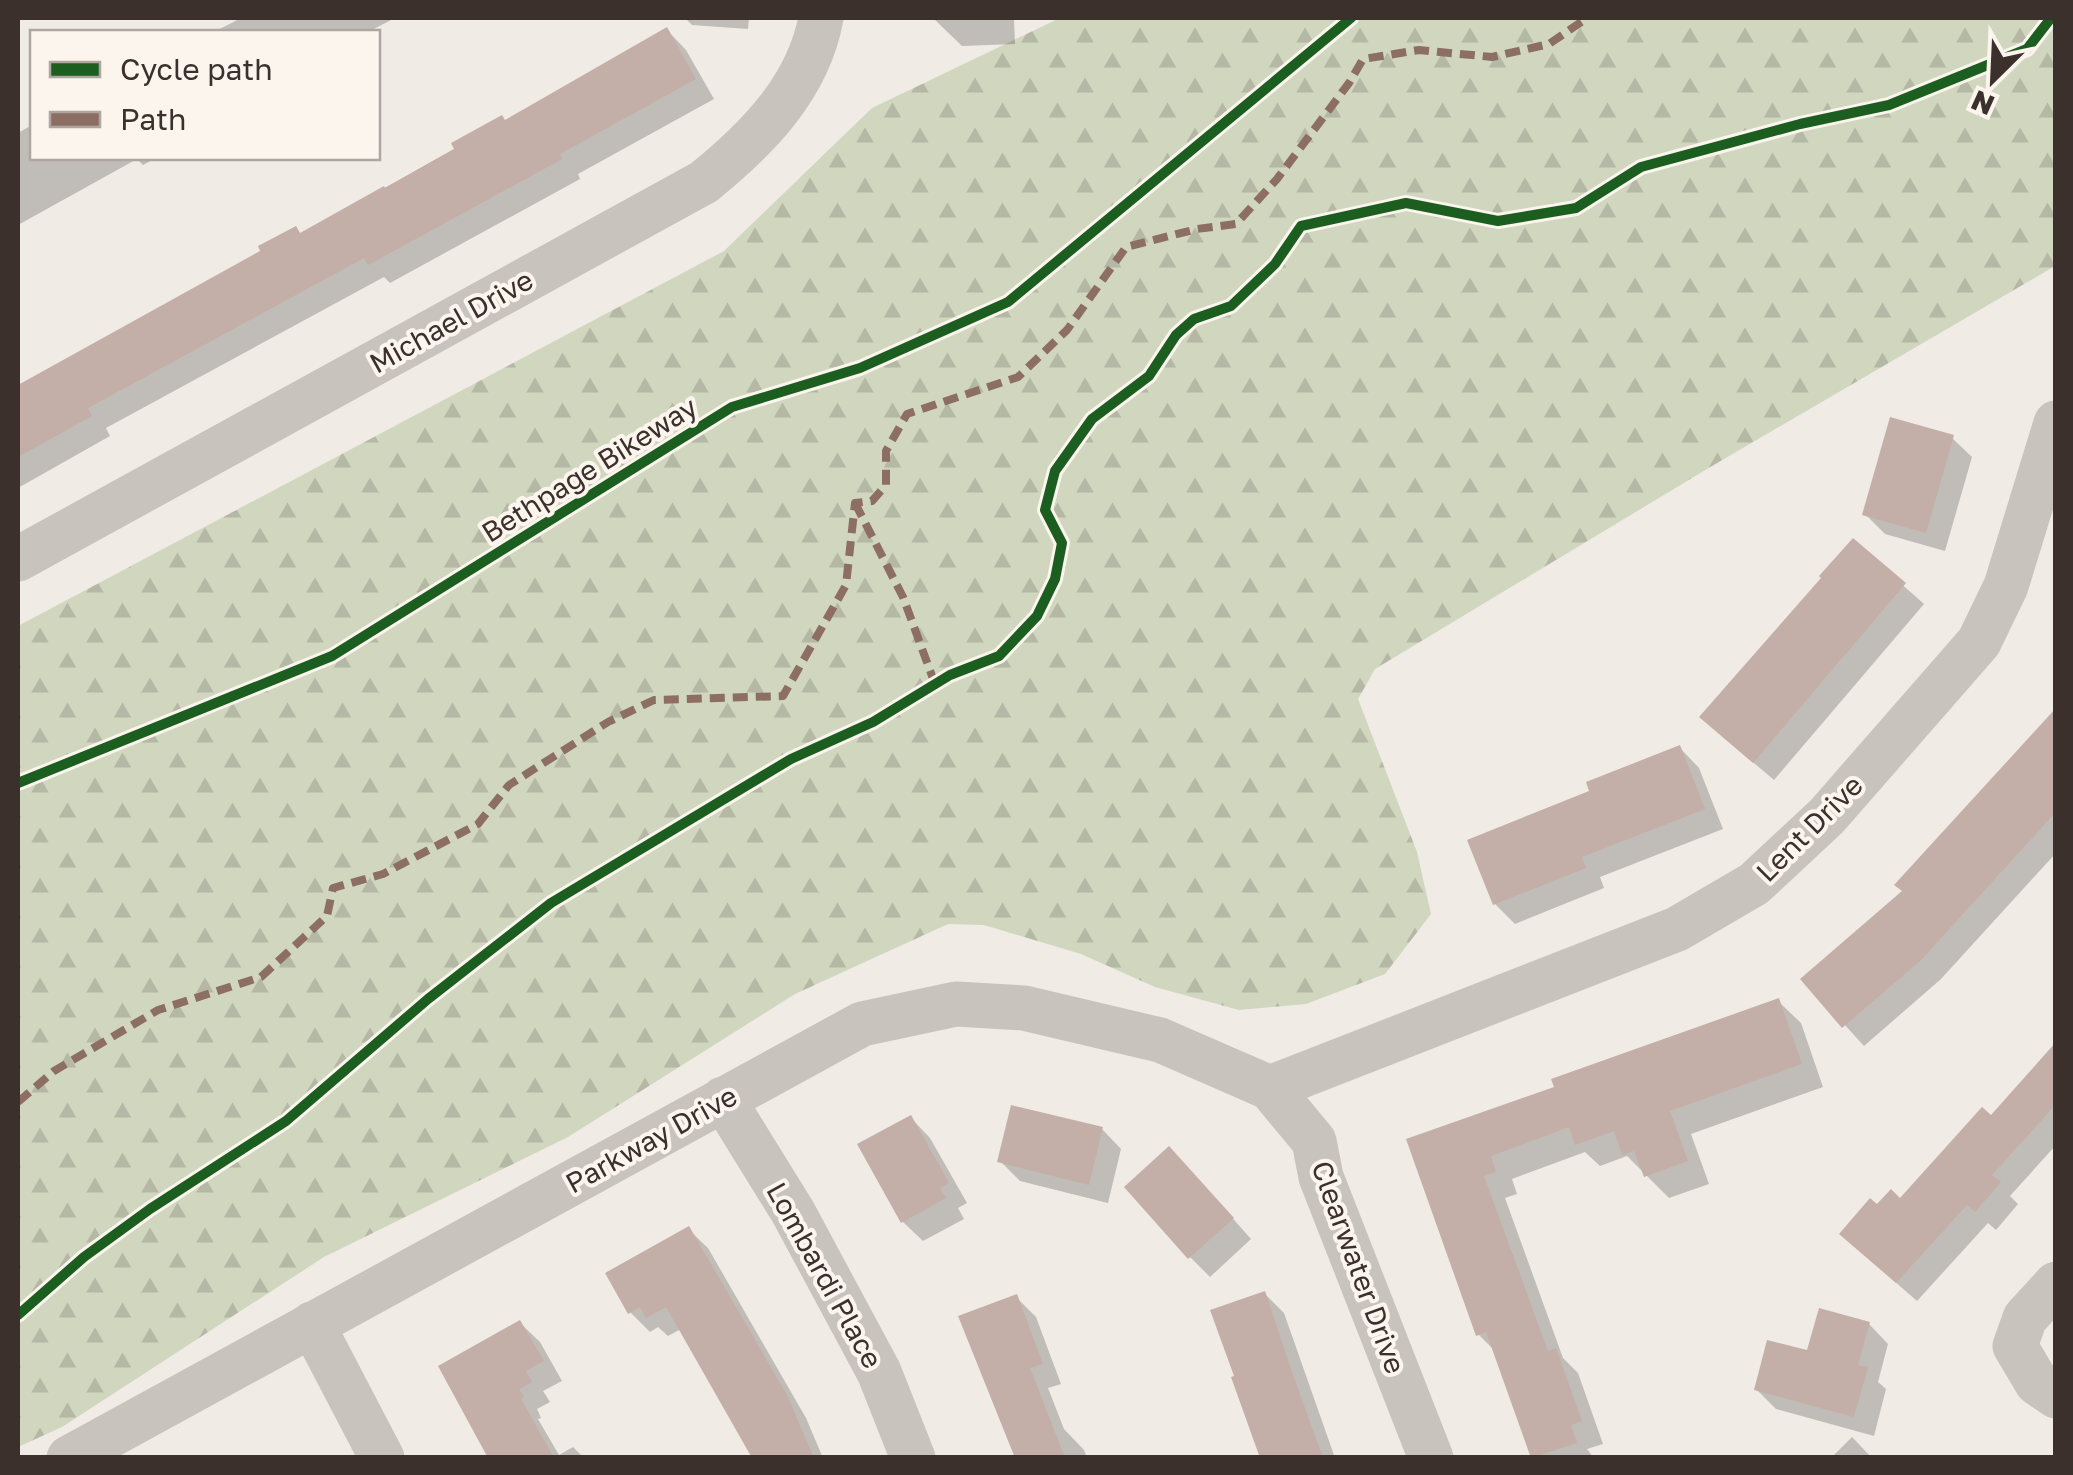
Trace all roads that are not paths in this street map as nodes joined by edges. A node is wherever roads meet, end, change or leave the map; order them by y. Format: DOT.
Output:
graph roads {
  1 [pos="820,18"];
  2 [pos="2056,423"];
  3 [pos="18,559"];
  4 [pos="1270,1088"];
  5 [pos="723,1099"];
  6 [pos="2056,1284"];
  7 [pos="312,1324"];
  8 [pos="2046,1390"];
  9 [pos="68,1458"];
  10 [pos="382,1458"];
  11 [pos="914,1458"];
  12 [pos="1431,1458"];
  1 -- 3 [label="street, Michael Drive"];
  2 -- 4 [label="street, Lent Drive"];
  4 -- 5 [label="street, Parkway Drive"];
  4 -- 12 [label="street, Clearwater Drive"];
  5 -- 7 [label="street, Parkway Drive"];
  5 -- 11 [label="street, Lombardi Place"];
  6 -- 8 [label="street"];
  7 -- 9 [label="street, Parkway Drive"];
  7 -- 10 [label="street"];
}
